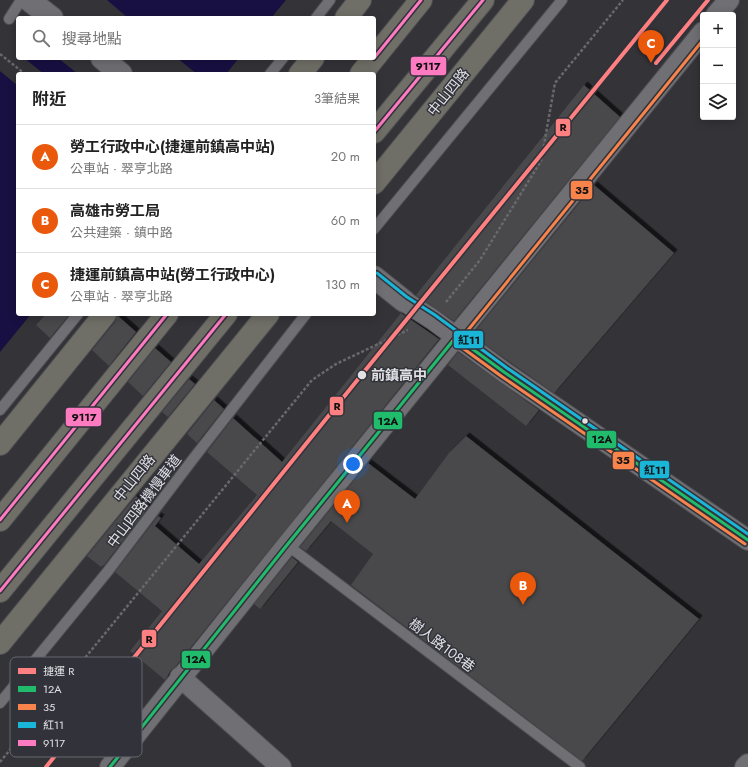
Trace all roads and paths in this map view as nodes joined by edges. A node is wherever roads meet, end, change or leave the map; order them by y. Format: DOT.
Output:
graph roads {
  1 [pos="330,0"];
  2 [pos="360,0"];
  3 [pos="422,0"];
  4 [pos="483,0"];
  5 [pos="523,0"];
  6 [pos="562,0"];
  7 [pos="623,0"];
  8 [pos="729,0"];
  9 [pos="36,7"];
  10 [pos="719,12"];
  11 [pos="318,16"];
  12 [pos="348,16"];
  13 [pos="9,19"];
  14 [pos="700,36"];
  15 [pos="0,54"];
  16 [pos="376,56"];
  17 [pos="104,60"];
  18 [pos="281,60"];
  19 [pos="311,60"];
  20 [pos="373,60"];
  21 [pos="23,72"];
  22 [pos="119,72"];
  23 [pos="272,72"];
  24 [pos="302,72"];
  25 [pos="363,72"];
  26 [pos="376,130"];
  27 [pos="376,181"];
  28 [pos="376,227"];
  29 [pos="376,279"];
  30 [pos="404,301"];
  31 [pos="76,316"];
  32 [pos="103,316"];
  33 [pos="165,316"];
  34 [pos="224,316"];
  35 [pos="266,316"];
  36 [pos="304,316"];
  37 [pos="432,319"];
  38 [pos="456,337"];
  39 [pos="0,410"];
  40 [pos="0,444"];
  41 [pos="0,520"];
  42 [pos="748,540"];
  43 [pos="287,545"];
  44 [pos="0,591"];
  45 [pos="0,643"];
  46 [pos="38,657"];
  47 [pos="86,657"];
  48 [pos="180,677"];
  49 [pos="10,691"];
  50 [pos="0,703"];
  51 [pos="142,726"];
  52 [pos="10,750"];
  53 [pos="118,757"];
  54 [pos="0,762"];
  55 [pos="748,764"];
  56 [pos="110,767"];
  57 [pos="282,767"];
  58 [pos="580,767"];
  59 [pos="745,767"];
  1 -- 11 [label="lane"];
  2 -- 12 [label="main road"];
  3 -- 16 [label="main road"];
  4 -- 26 [label="main road"];
  5 -- 27 [label="main road, 中山四路"];
  6 -- 28 [label="lane"];
  7 -- 37 [label="path"];
  8 -- 10 [label="street"];
  9 -- 13 [label="lane"];
  14 -- 38 [label="street"];
  15 -- 21 [label="path"];
  17 -- 22 [label="main road"];
  18 -- 23 [label="lane"];
  19 -- 24 [label="main road"];
  20 -- 25 [label="main road"];
  29 -- 30 [label="main road"];
  30 -- 37 [label="street"];
  31 -- 39 [label="lane"];
  32 -- 40 [label="main road"];
  33 -- 41 [label="main road"];
  34 -- 44 [label="main road"];
  35 -- 45 [label="main road, 中山四路"];
  36 -- 46 [label="lane, 中山四路機慢車道"];
  37 -- 38 [label="street"];
  37 -- 47 [label="path"];
  38 -- 42 [label="street"];
  38 -- 43 [label="street"];
  43 -- 48 [label="street"];
  43 -- 58 [label="lane, 樹人路108巷"];
  48 -- 51 [label="street"];
  48 -- 57 [label="street"];
  49 -- 50 [label="lane, 中山四路機慢車道"];
  52 -- 54 [label="path"];
  53 -- 56 [label="street"];
  55 -- 59 [label="street"];
}
